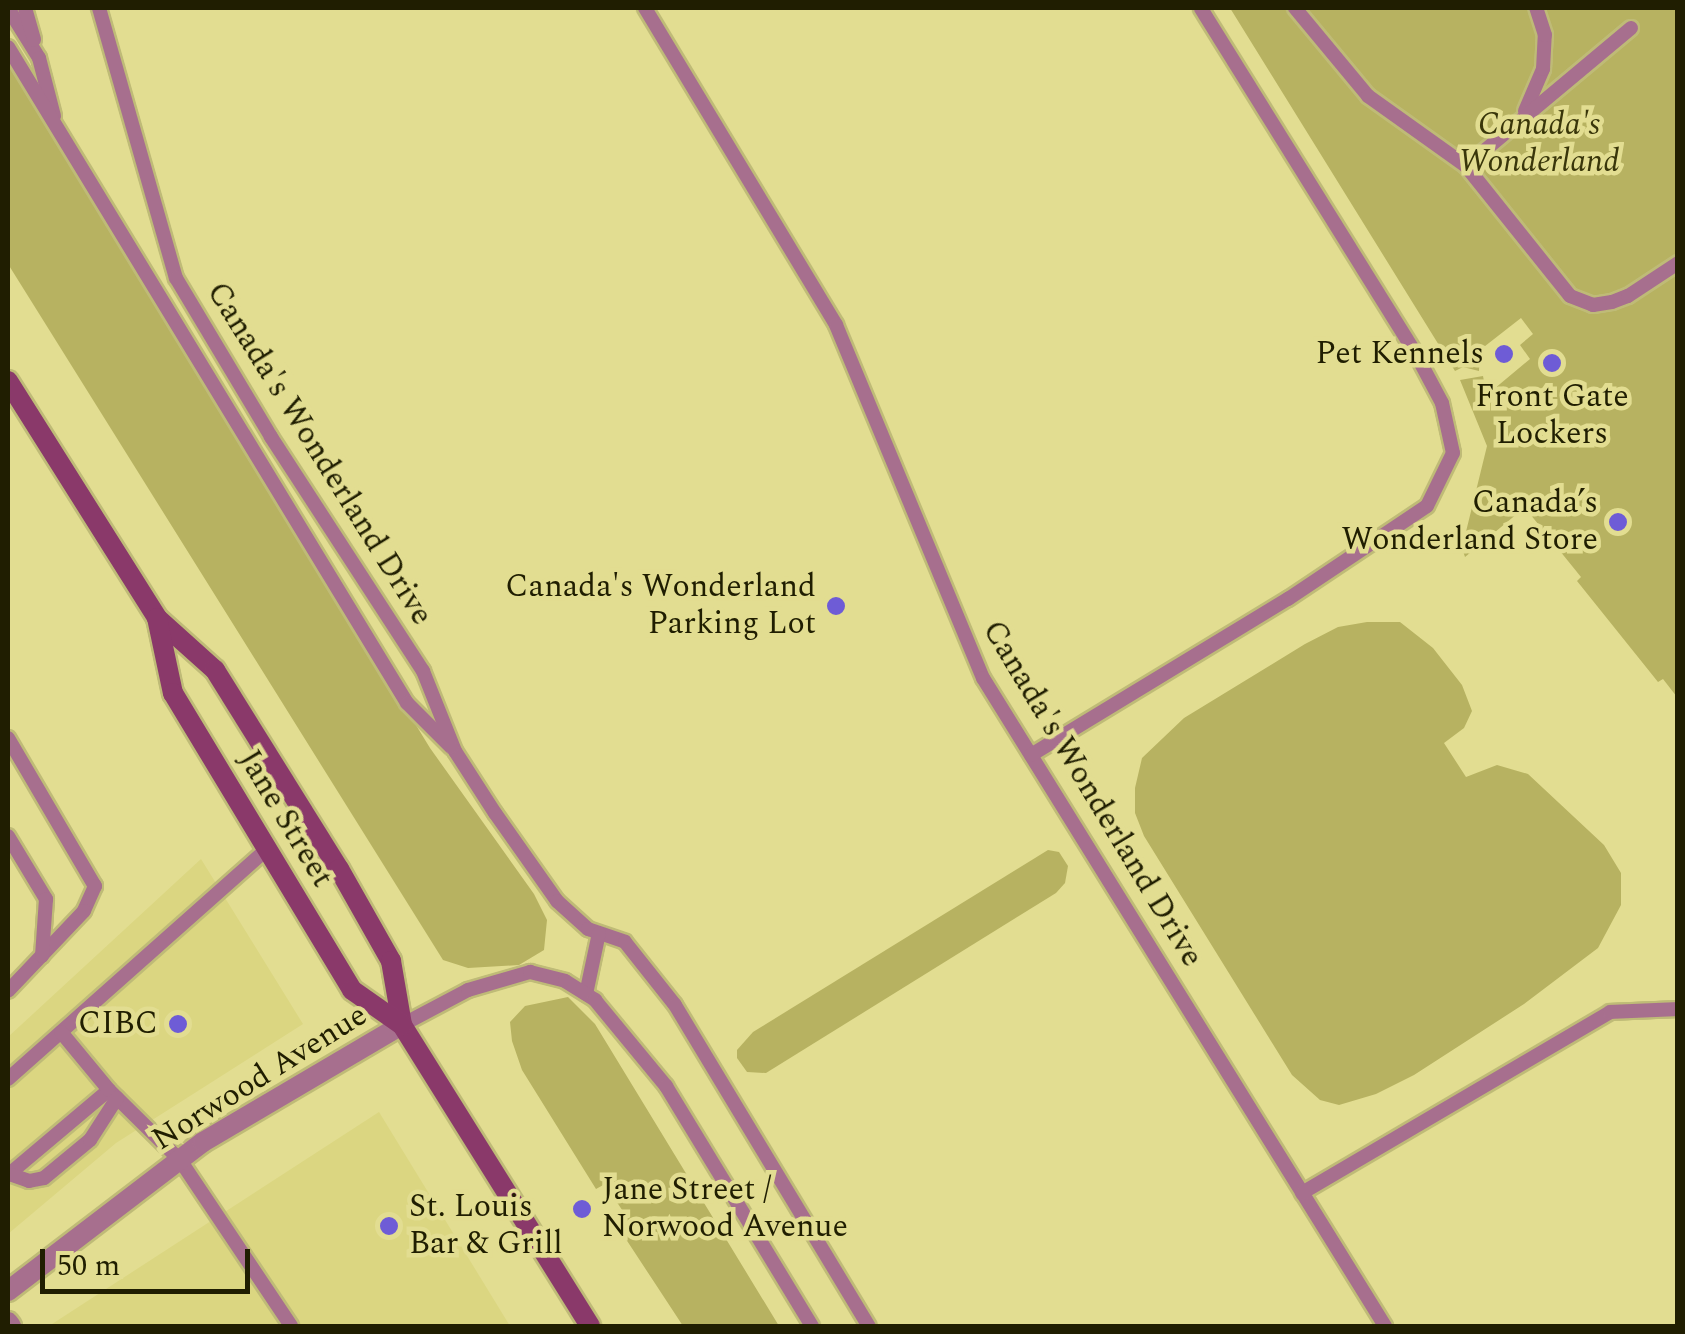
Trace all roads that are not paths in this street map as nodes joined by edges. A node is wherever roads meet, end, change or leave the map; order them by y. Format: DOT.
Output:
graph roads {
  1 [pos="8,8"];
  2 [pos="25,8"];
  3 [pos="99,8"];
  4 [pos="645,8"];
  5 [pos="1201,8"];
  6 [pos="1294,8"];
  7 [pos="1536,8"];
  8 [pos="1631,28"];
  9 [pos="8,48"];
  10 [pos="39,58"];
  11 [pos="1523,117"];
  12 [pos="58,131"];
  13 [pos="1466,166"];
  14 [pos="1678,263"];
  15 [pos="8,381"];
  16 [pos="157,618"];
  17 [pos="8,738"];
  18 [pos="455,751"];
  19 [pos="1031,756"];
  20 [pos="8,836"];
  21 [pos="268,849"];
  22 [pos="599,933"];
  23 [pos="42,956"];
  24 [pos="8,991"];
  25 [pos="586,994"];
  26 [pos="1678,1009"];
  27 [pos="402,1025"];
  28 [pos="61,1032"];
  29 [pos="8,1079"];
  30 [pos="113,1094"];
  31 [pos="180,1160"];
  32 [pos="10,1175"];
  33 [pos="1302,1192"];
  34 [pos="8,1291"];
  35 [pos="291,1326"];
  36 [pos="590,1326"];
  37 [pos="812,1326"];
  38 [pos="869,1326"];
  39 [pos="1386,1326"];
  1 -- 10 [label="lane"];
  2 -- 10 [label="lane"];
  3 -- 18 [label="lane, Canada's Wonderland Drive"];
  4 -- 19 [label="lane, Canada's Wonderland Drive"];
  5 -- 19 [label="lane"];
  6 -- 13 [label="lane"];
  7 -- 11 [label="lane"];
  8 -- 11 [label="lane"];
  9 -- 12 [label="lane"];
  10 -- 12 [label="lane"];
  11 -- 13 [label="lane"];
  12 -- 18 [label="lane"];
  13 -- 14 [label="lane"];
  15 -- 16 [label="main road, Jane Street"];
  16 -- 21 [label="main road, Jane Street"];
  16 -- 27 [label="main road, Jane Street"];
  17 -- 23 [label="lane"];
  18 -- 22 [label="lane, Canada's Wonderland Drive"];
  19 -- 33 [label="lane, Canada's Wonderland Drive"];
  20 -- 23 [label="lane"];
  21 -- 27 [label="main road, Jane Street"];
  21 -- 28 [label="lane"];
  22 -- 25 [label="lane"];
  22 -- 38 [label="lane, Canada's Wonderland Drive"];
  23 -- 24 [label="lane"];
  25 -- 27 [label="lane"];
  25 -- 37 [label="lane"];
  26 -- 33 [label="lane"];
  27 -- 31 [label="street, Norwood Avenue"];
  27 -- 36 [label="main road, Jane Street"];
  28 -- 29 [label="lane"];
  28 -- 30 [label="lane"];
  30 -- 31 [label="lane"];
  30 -- 32 [label="lane"];
  30 -- 32 [label="lane"];
  31 -- 34 [label="street, Norwood Avenue"];
  31 -- 35 [label="lane"];
  33 -- 39 [label="lane, Canada's Wonderland Drive"];
}
